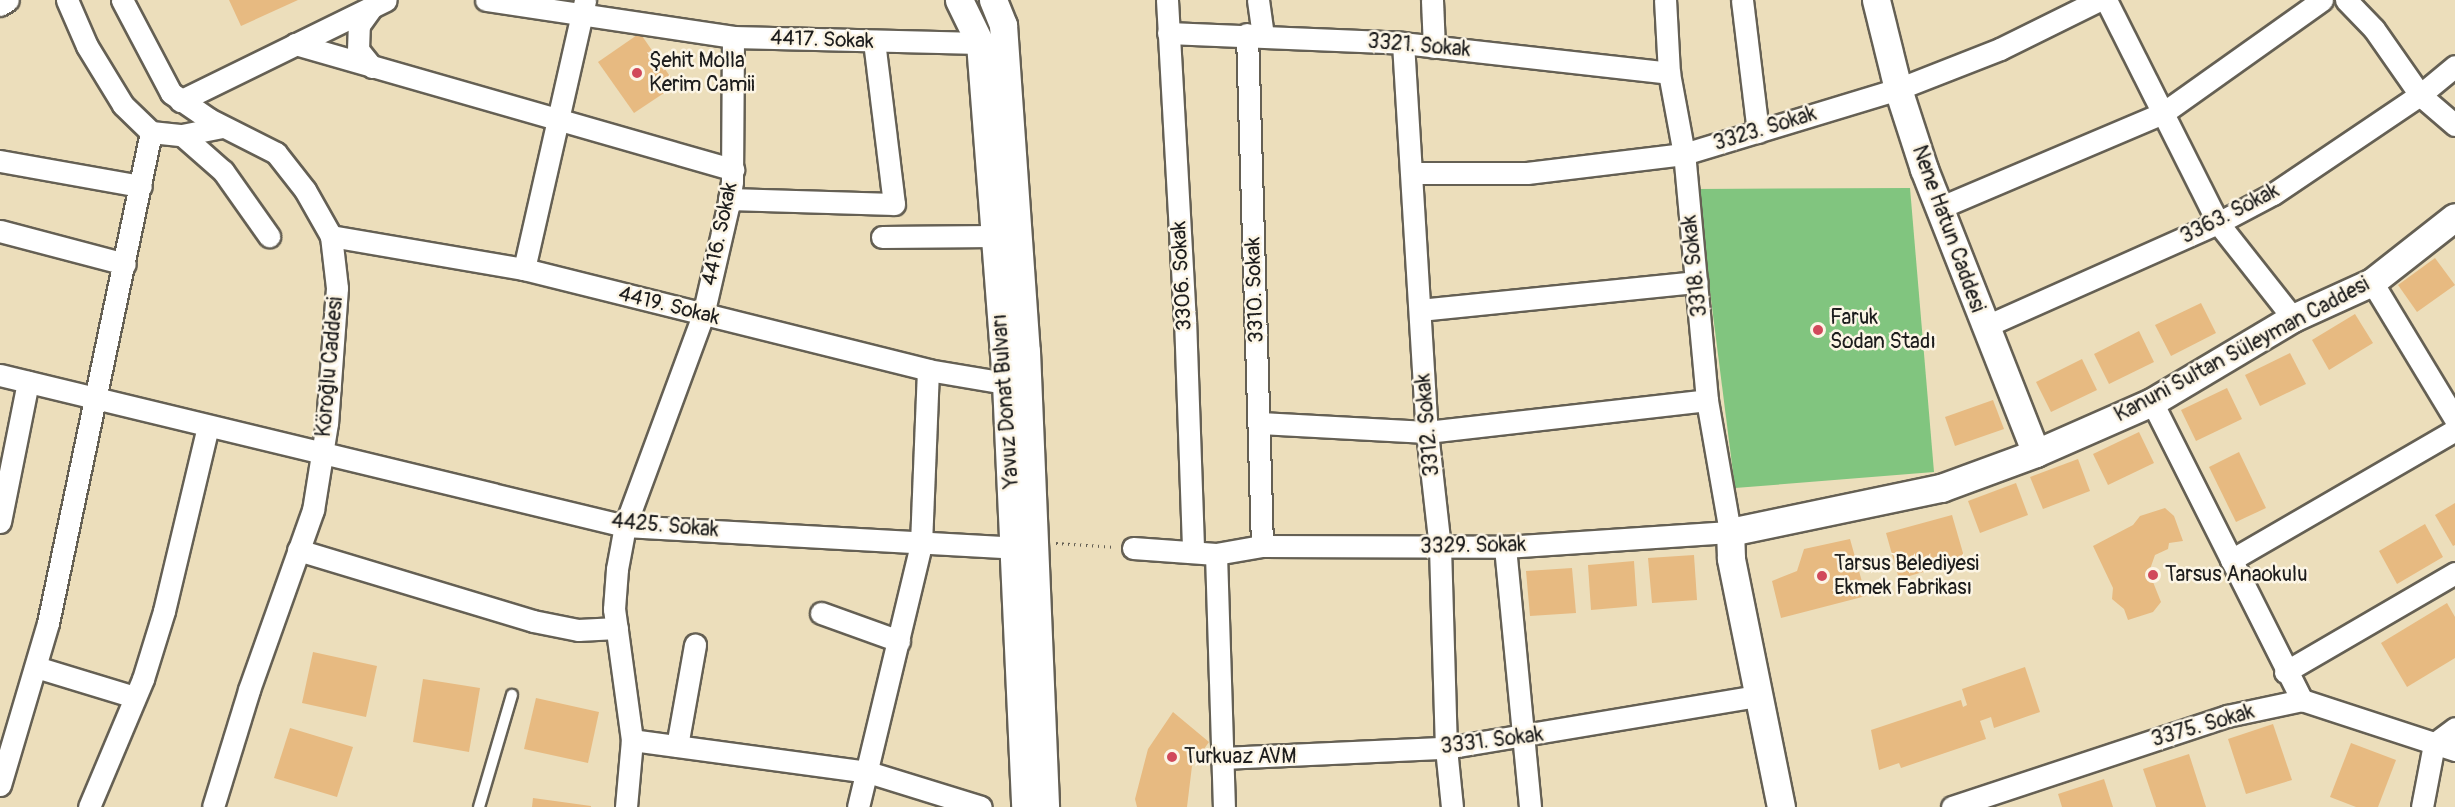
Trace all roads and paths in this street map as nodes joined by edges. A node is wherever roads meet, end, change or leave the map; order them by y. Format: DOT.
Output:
graph roads {
  1 [pos="8,0"];
  2 [pos="66,0"];
  3 [pos="122,0"];
  4 [pos="486,0"];
  5 [pos="959,0"];
  6 [pos="993,0"];
  7 [pos="1167,0"];
  8 [pos="1258,0"];
  9 [pos="1432,0"];
  10 [pos="1665,0"];
  11 [pos="1742,0"];
  12 [pos="1876,0"];
  13 [pos="2099,0"];
  14 [pos="2106,0"];
  15 [pos="2322,0"];
  16 [pos="2346,0"];
  17 [pos="379,3"];
  18 [pos="0,5"];
  19 [pos="584,6"];
  20 [pos="1168,33"];
  21 [pos="1255,35"];
  22 [pos="733,37"];
  23 [pos="874,41"];
  24 [pos="980,43"];
  25 [pos="1403,43"];
  26 [pos="295,44"];
  27 [pos="1434,47"];
  28 [pos="2455,66"];
  29 [pos="372,67"];
  30 [pos="1669,73"];
  31 [pos="1898,89"];
  32 [pos="2420,95"];
  33 [pos="180,101"];
  34 [pos="2163,113"];
  35 [pos="557,122"];
  36 [pos="2455,126"];
  37 [pos="222,127"];
  38 [pos="151,132"];
  39 [pos="1758,132"];
  40 [pos="182,135"];
  41 [pos="1684,154"];
  42 [pos="0,161"];
  43 [pos="733,170"];
  44 [pos="1412,173"];
  45 [pos="141,186"];
  46 [pos="729,199"];
  47 [pos="1939,208"];
  48 [pos="2455,217"];
  49 [pos="2218,223"];
  50 [pos="0,231"];
  51 [pos="269,236"];
  52 [pos="331,236"];
  53 [pos="995,236"];
  54 [pos="882,237"];
  55 [pos="125,264"];
  56 [pos="524,269"];
  57 [pos="1697,282"];
  58 [pos="2372,282"];
  59 [pos="1420,310"];
  60 [pos="703,315"];
  61 [pos="2293,318"];
  62 [pos="1984,327"];
  63 [pos="928,370"];
  64 [pos="0,375"];
  65 [pos="28,382"];
  66 [pos="1006,383"];
  67 [pos="98,399"];
  68 [pos="1707,400"];
  69 [pos="2152,402"];
  70 [pos="2455,419"];
  71 [pos="1260,423"];
  72 [pos="208,427"];
  73 [pos="2455,430"];
  74 [pos="1427,432"];
  75 [pos="2036,453"];
  76 [pos="322,455"];
  77 [pos="0,522"];
  78 [pos="625,526"];
  79 [pos="1730,532"];
  80 [pos="1053,543"];
  81 [pos="921,544"];
  82 [pos="1262,546"];
  83 [pos="1127,547"];
  84 [pos="1440,547"];
  85 [pos="1505,547"];
  86 [pos="1015,548"];
  87 [pos="298,550"];
  88 [pos="1193,552"];
  89 [pos="1216,554"];
  90 [pos="2231,560"];
  91 [pos="2455,573"];
  92 [pos="821,613"];
  93 [pos="617,627"];
  94 [pos="899,641"];
  95 [pos="695,645"];
  96 [pos="36,667"];
  97 [pos="2285,672"];
  98 [pos="512,695"];
  99 [pos="1758,696"];
  100 [pos="135,697"];
  101 [pos="2302,700"];
  102 [pos="2455,728"];
  103 [pos="1523,738"];
  104 [pos="632,740"];
  105 [pos="2434,744"];
  106 [pos="677,746"];
  107 [pos="1446,748"];
  108 [pos="2455,750"];
  109 [pos="1222,758"];
  110 [pos="868,772"];
  111 [pos="0,785"];
  112 [pos="89,807"];
  113 [pos="213,807"];
  114 [pos="479,807"];
  115 [pos="626,807"];
  116 [pos="858,807"];
  117 [pos="981,807"];
  118 [pos="1025,807"];
  119 [pos="1045,807"];
  120 [pos="1224,807"];
  121 [pos="1452,807"];
  122 [pos="1530,807"];
  123 [pos="1781,807"];
  124 [pos="1952,807"];
  125 [pos="2422,807"];
  1 -- 18 [label="street"];
  2 -- 38 [label="street"];
  3 -- 33 [label="street, Köroğlu Caddesi"];
  4 -- 19 [label="street, 4417. Sokak"];
  5 -- 24 [label="street, Yavuz Donat Bulvarı"];
  6 -- 119 [label="street, Yavuz Donat Bulvarı"];
  7 -- 20 [label="street, 3306. Sokak"];
  8 -- 21 [label="street, 3310. Sokak"];
  9 -- 27 [label="street"];
  10 -- 30 [label="street, 3318. Sokak"];
  11 -- 39 [label="street"];
  12 -- 31 [label="street, Nene Hatun Caddesi"];
  13 -- 31 [label="street, 3323. Sokak"];
  14 -- 34 [label="street"];
  15 -- 34 [label="street"];
  16 -- 32 [label="street"];
  17 -- 26 [label="street"];
  17 -- 29 [label="street"];
  19 -- 22 [label="street, 4417. Sokak"];
  19 -- 35 [label="street"];
  20 -- 21 [label="street, 3321. Sokak"];
  20 -- 88 [label="street, 3306. Sokak"];
  21 -- 25 [label="street, 3321. Sokak"];
  21 -- 71 [label="street, 3310. Sokak"];
  22 -- 23 [label="street, 4417. Sokak"];
  22 -- 43 [label="street, 4416. Sokak"];
  23 -- 24 [label="street, 4417. Sokak"];
  23 -- 46 [label="street"];
  24 -- 53 [label="street, Yavuz Donat Bulvarı"];
  25 -- 27 [label="street, 3321. Sokak"];
  25 -- 44 [label="street, 3312. Sokak"];
  26 -- 29 [label="street"];
  26 -- 33 [label="street"];
  27 -- 30 [label="street, 3321. Sokak"];
  28 -- 32 [label="street, 3363. Sokak"];
  29 -- 35 [label="street"];
  30 -- 41 [label="street, 3318. Sokak"];
  31 -- 39 [label="street, 3323. Sokak"];
  31 -- 47 [label="street, Nene Hatun Caddesi"];
  32 -- 36 [label="street"];
  32 -- 49 [label="street, 3363. Sokak"];
  33 -- 37 [label="street, Köroğlu Caddesi"];
  34 -- 47 [label="street"];
  34 -- 49 [label="street"];
  35 -- 43 [label="street"];
  35 -- 56 [label="street"];
  37 -- 40 [label="street"];
  37 -- 52 [label="street, Köroğlu Caddesi"];
  38 -- 40 [label="street"];
  38 -- 45 [label="street"];
  39 -- 41 [label="street, 3323. Sokak"];
  40 -- 51 [label="street"];
  41 -- 44 [label="street, 3323. Sokak"];
  41 -- 57 [label="street, 3318. Sokak"];
  42 -- 45 [label="street"];
  43 -- 46 [label="street, 4416. Sokak"];
  44 -- 59 [label="street, 3312. Sokak"];
  45 -- 55 [label="street"];
  46 -- 60 [label="street, 4416. Sokak"];
  47 -- 62 [label="street, Nene Hatun Caddesi"];
  48 -- 58 [label="street, Kanuni Sultan Süleyman Caddesi"];
  49 -- 61 [label="street"];
  49 -- 62 [label="street, 3363. Sokak"];
  50 -- 55 [label="street"];
  52 -- 56 [label="street, 4419. Sokak"];
  52 -- 76 [label="street, Köroğlu Caddesi"];
  53 -- 54 [label="street"];
  53 -- 66 [label="street, Yavuz Donat Bulvarı"];
  55 -- 67 [label="street"];
  56 -- 60 [label="street, 4419. Sokak"];
  57 -- 59 [label="street"];
  57 -- 68 [label="street, 3318. Sokak"];
  58 -- 61 [label="street, Kanuni Sultan Süleyman Caddesi"];
  58 -- 70 [label="street"];
  59 -- 74 [label="street, 3312. Sokak"];
  60 -- 63 [label="street, 4419. Sokak"];
  60 -- 78 [label="street, 4416. Sokak"];
  61 -- 69 [label="street, Kanuni Sultan Süleyman Caddesi"];
  62 -- 75 [label="street, Nene Hatun Caddesi"];
  63 -- 66 [label="street, 4419. Sokak"];
  63 -- 81 [label="street"];
  64 -- 65 [label="street, 4425. Sokak"];
  65 -- 67 [label="street, 4425. Sokak"];
  65 -- 77 [label="street"];
  66 -- 86 [label="street, Yavuz Donat Bulvarı"];
  67 -- 72 [label="street, 4425. Sokak"];
  67 -- 96 [label="street"];
  68 -- 74 [label="street"];
  68 -- 79 [label="street, 3318. Sokak"];
  69 -- 75 [label="street, Kanuni Sultan Süleyman Caddesi"];
  69 -- 90 [label="street"];
  71 -- 74 [label="street"];
  71 -- 82 [label="street, 3310. Sokak"];
  72 -- 76 [label="street, 4425. Sokak"];
  72 -- 100 [label="street"];
  73 -- 90 [label="street"];
  74 -- 84 [label="street, 3312. Sokak"];
  75 -- 79 [label="street, Kanuni Sultan Süleyman Caddesi"];
  76 -- 78 [label="street, 4425. Sokak"];
  76 -- 87 [label="street, Köroğlu Caddesi"];
  78 -- 81 [label="street, 4425. Sokak"];
  78 -- 93 [label="street, 4416. Sokak"];
  79 -- 85 [label="street, 3329. Sokak"];
  79 -- 99 [label="street"];
  80 -- 83 [label="path"];
  81 -- 86 [label="street, 4425. Sokak"];
  81 -- 94 [label="street"];
  82 -- 84 [label="street, 3329. Sokak"];
  82 -- 89 [label="street, 3329. Sokak"];
  83 -- 88 [label="street, 3329. Sokak"];
  84 -- 85 [label="street, 3329. Sokak"];
  84 -- 107 [label="street, 3312. Sokak"];
  85 -- 103 [label="street"];
  86 -- 118 [label="street, Yavuz Donat Bulvarı"];
  87 -- 93 [label="street"];
  87 -- 113 [label="street, Köroğlu Caddesi"];
  88 -- 89 [label="street, 3329. Sokak"];
  89 -- 109 [label="street"];
  90 -- 97 [label="street"];
  91 -- 97 [label="street"];
  92 -- 94 [label="street"];
  93 -- 104 [label="street, 4416. Sokak"];
  94 -- 110 [label="street"];
  95 -- 106 [label="street"];
  96 -- 100 [label="street"];
  96 -- 111 [label="street"];
  97 -- 101 [label="street"];
  98 -- 114 [label="lane"];
  99 -- 103 [label="street, 3331. Sokak"];
  99 -- 123 [label="street"];
  100 -- 112 [label="street"];
  101 -- 105 [label="street"];
  101 -- 124 [label="street, 3375. Sokak"];
  102 -- 105 [label="street"];
  103 -- 107 [label="street, 3331. Sokak"];
  103 -- 122 [label="street"];
  104 -- 106 [label="street"];
  104 -- 115 [label="street, 4416. Sokak"];
  105 -- 108 [label="street"];
  105 -- 125 [label="street"];
  106 -- 110 [label="street"];
  107 -- 109 [label="street, 3331. Sokak"];
  107 -- 121 [label="street, 3312. Sokak"];
  109 -- 120 [label="street"];
  110 -- 116 [label="street"];
  110 -- 117 [label="street"];
}
